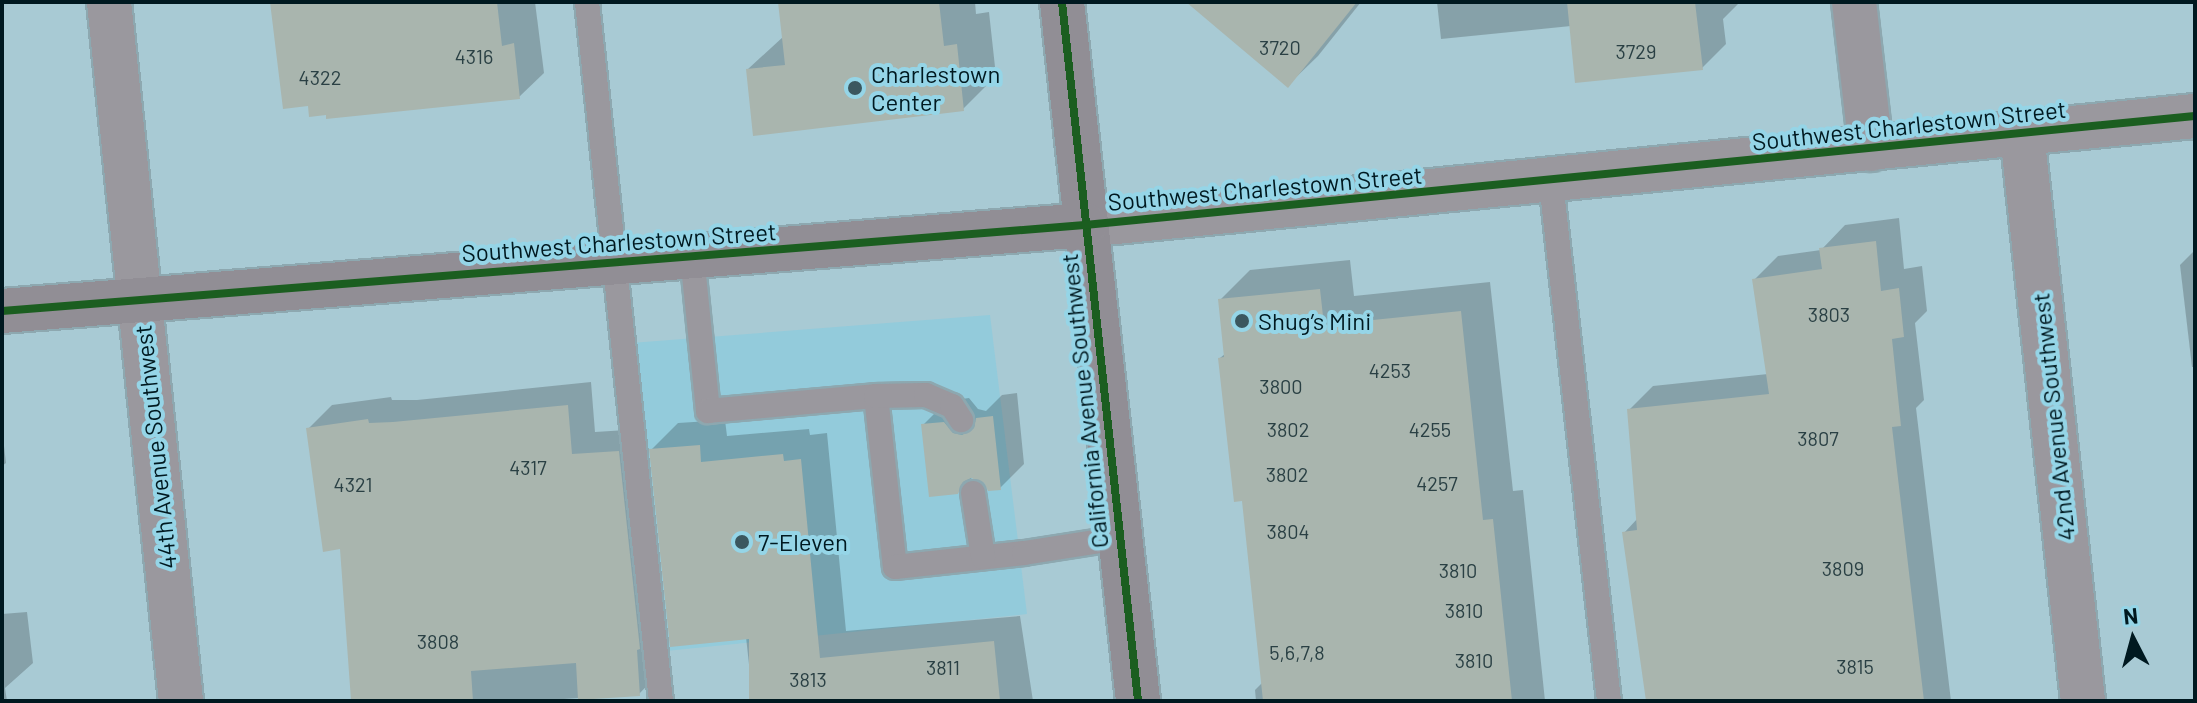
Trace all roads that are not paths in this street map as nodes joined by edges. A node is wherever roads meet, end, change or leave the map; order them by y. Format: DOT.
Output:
graph roads {
  1 [pos="109,2"];
  2 [pos="587,2"];
  3 [pos="1062,2"];
  4 [pos="1854,2"];
  5 [pos="2195,116"];
  6 [pos="2022,133"];
  7 [pos="1871,149"];
  8 [pos="1551,182"];
  9 [pos="1085,225"];
  10 [pos="692,256"];
  11 [pos="614,262"];
  12 [pos="140,299"];
  13 [pos="2,311"];
  14 [pos="876,396"];
  15 [pos="961,420"];
  16 [pos="973,493"];
  17 [pos="1120,538"];
  18 [pos="983,557"];
  19 [pos="181,701"];
  20 [pos="661,701"];
  21 [pos="1138,701"];
  22 [pos="1609,701"];
  23 [pos="2083,701"];
  1 -- 12 [label="street, 44th Avenue Southwest"];
  2 -- 11 [label="lane"];
  3 -- 9 [label="street, California Avenue Southwest"];
  4 -- 7 [label="street"];
  5 -- 6 [label="street, Southwest Charlestown Street"];
  6 -- 7 [label="street, Southwest Charlestown Street"];
  6 -- 23 [label="street, 42nd Avenue Southwest"];
  7 -- 8 [label="street, Southwest Charlestown Street"];
  8 -- 9 [label="street, Southwest Charlestown Street"];
  8 -- 22 [label="lane"];
  9 -- 10 [label="street, Southwest Charlestown Street"];
  9 -- 17 [label="street, California Avenue Southwest"];
  10 -- 11 [label="street, Southwest Charlestown Street"];
  10 -- 14 [label="lane"];
  11 -- 12 [label="street, Southwest Charlestown Street"];
  11 -- 20 [label="lane"];
  12 -- 13 [label="street, Southwest Charlestown Street"];
  12 -- 19 [label="street, 44th Avenue Southwest"];
  14 -- 15 [label="lane"];
  14 -- 18 [label="lane"];
  16 -- 18 [label="lane"];
  17 -- 18 [label="lane"];
  17 -- 21 [label="street, California Avenue Southwest"];
}
